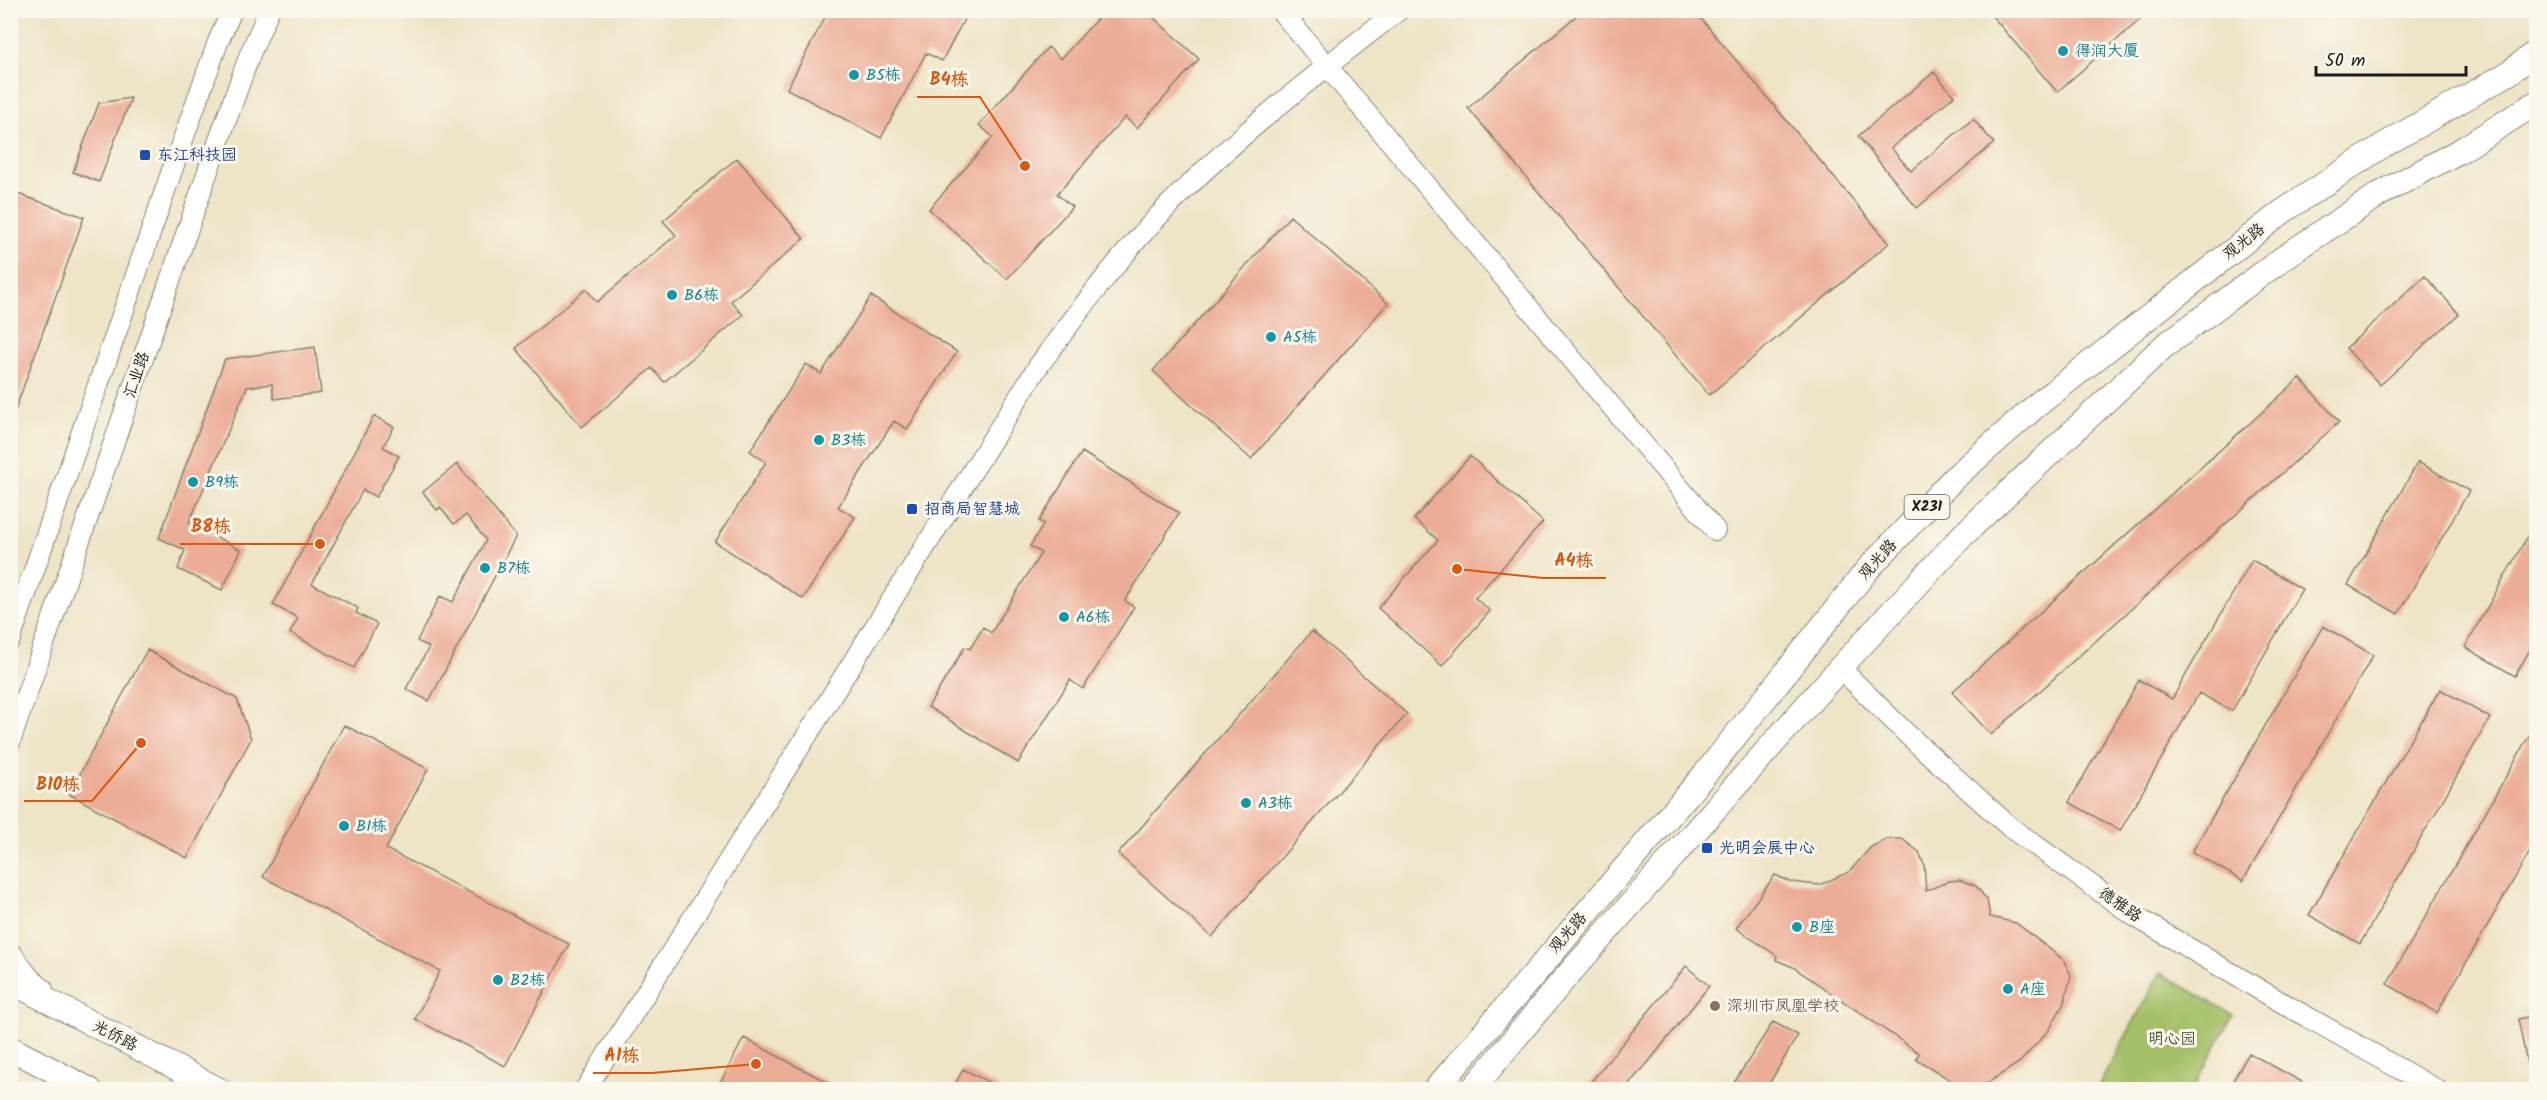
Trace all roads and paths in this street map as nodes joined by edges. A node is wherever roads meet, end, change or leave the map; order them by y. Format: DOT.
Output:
graph roads {
  1 [pos="232,10"];
  2 [pos="269,10"];
  3 [pos="1280,10"];
  4 [pos="1398,10"];
  5 [pos="2536,52"];
  6 [pos="1327,65"];
  7 [pos="2536,103"];
  8 [pos="1715,530"];
  9 [pos="10,640"];
  10 [pos="1840,668"];
  11 [pos="10,742"];
  12 [pos="10,956"];
  13 [pos="10,981"];
  14 [pos="58,1006"];
  15 [pos="10,1048"];
  16 [pos="10,1054"];
  17 [pos="34,1060"];
  18 [pos="90,1089"];
  19 [pos="219,1089"];
  20 [pos="585,1089"];
  21 [pos="1435,1089"];
  22 [pos="1472,1089"];
  23 [pos="2437,1089"];
  1 -- 9 [label="street, 汇业路"];
  2 -- 11 [label="street, 汇业路"];
  3 -- 6 [label="street"];
  4 -- 6 [label="street"];
  5 -- 21 [label="main road, 观光路 / X231"];
  6 -- 8 [label="street"];
  6 -- 20 [label="street"];
  7 -- 10 [label="main road, 观光路 / X231"];
  10 -- 22 [label="main road, 观光路 / X231"];
  10 -- 23 [label="street, 德雅路"];
  12 -- 14 [label="main road"];
  13 -- 14 [label="main road, 光侨路"];
  14 -- 19 [label="main road, 光侨路"];
  15 -- 17 [label="main road"];
  16 -- 17 [label="main road"];
  17 -- 18 [label="main road"];
}
